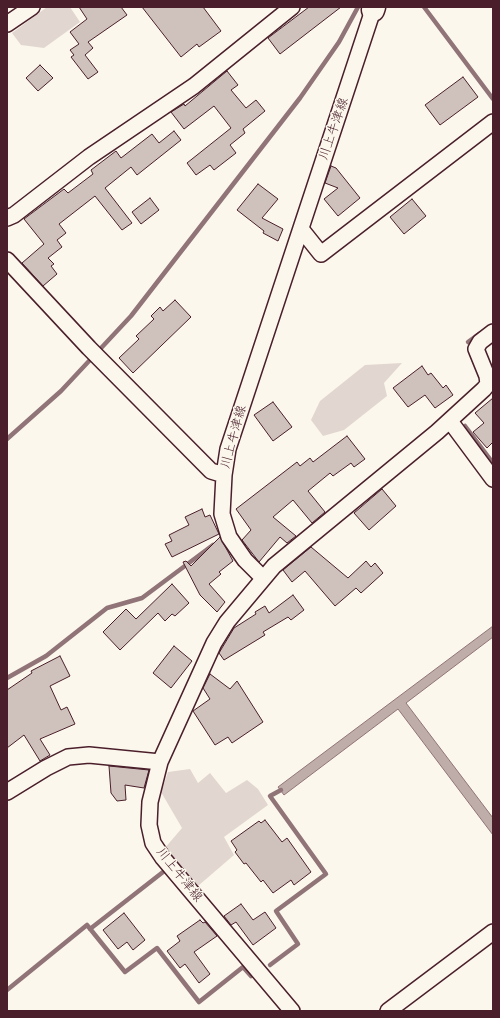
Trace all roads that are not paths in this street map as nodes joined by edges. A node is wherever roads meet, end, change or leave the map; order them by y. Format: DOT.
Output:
graph roads {
  1 [pos="32,7"];
  2 [pos="292,7"];
  3 [pos="373,9"];
  4 [pos="7,24"];
  5 [pos="493,122"];
  6 [pos="7,218"];
  7 [pos="301,229"];
  8 [pos="7,260"];
  9 [pos="493,332"];
  10 [pos="450,421"];
  11 [pos="224,476"];
  12 [pos="493,479"];
  13 [pos="263,578"];
  14 [pos="160,762"];
  15 [pos="7,792"];
  16 [pos="493,932"];
  17 [pos="292,1011"];
  18 [pos="388,1011"];
  1 -- 4 [label="street"];
  2 -- 6 [label="street"];
  3 -- 7 [label="street, 川上牛津線"];
  5 -- 7 [label="street"];
  7 -- 11 [label="street, 川上牛津線"];
  8 -- 11 [label="street"];
  9 -- 10 [label="street"];
  10 -- 12 [label="street"];
  10 -- 13 [label="street"];
  11 -- 13 [label="street, 川上牛津線"];
  13 -- 14 [label="street, 川上牛津線"];
  14 -- 15 [label="street"];
  14 -- 17 [label="street, 川上牛津線"];
  16 -- 18 [label="street"];
}
